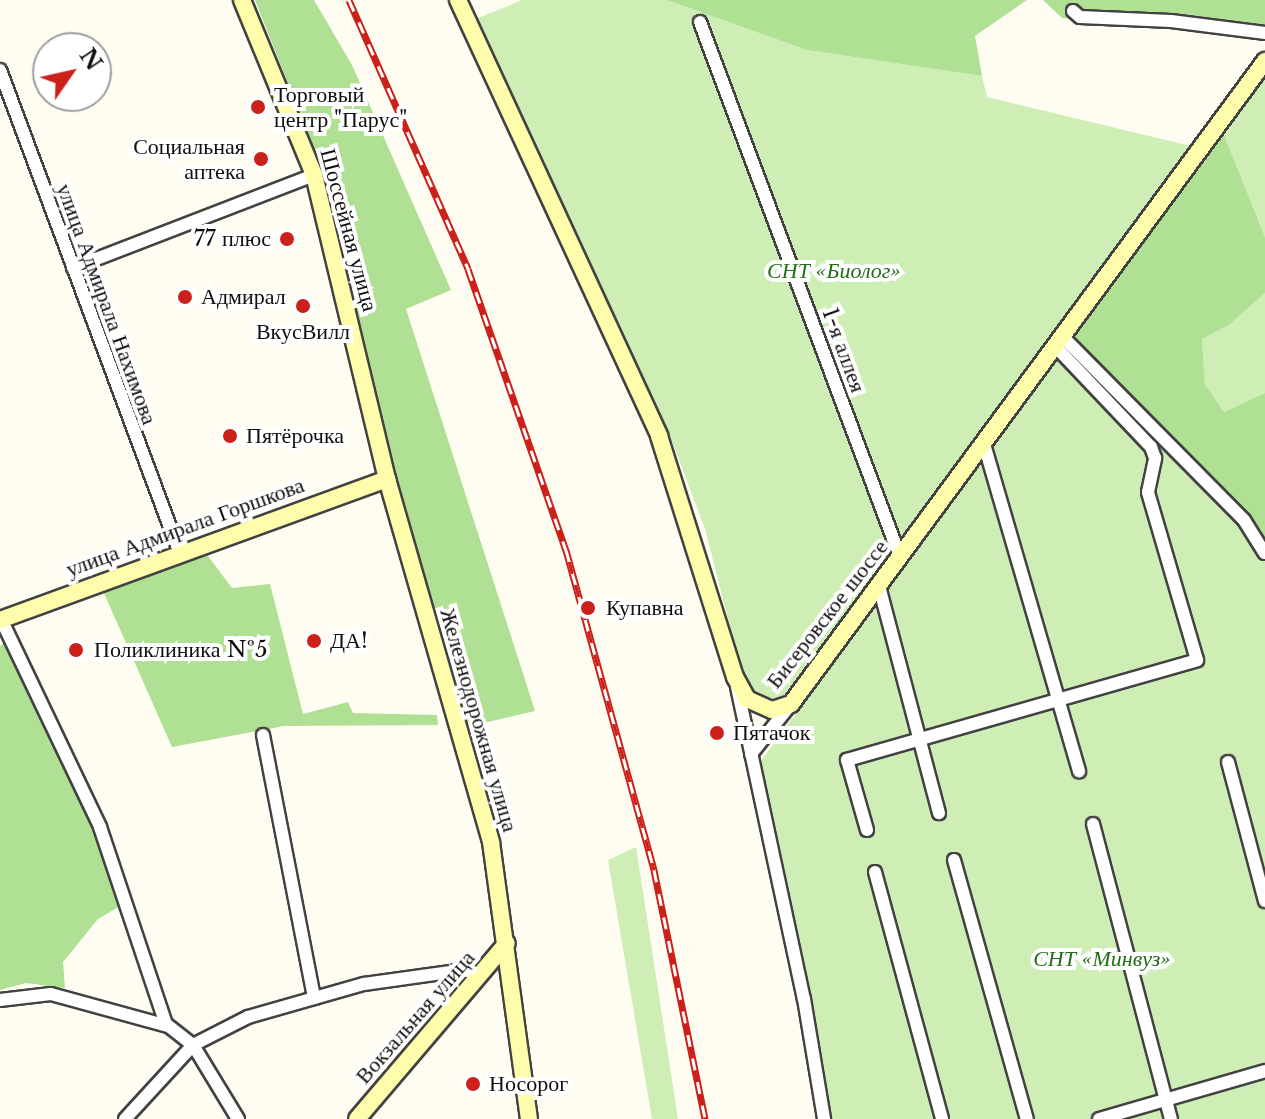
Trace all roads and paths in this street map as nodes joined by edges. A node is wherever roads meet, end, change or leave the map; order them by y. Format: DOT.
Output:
graph roads {
  1 [pos="242,0"];
  2 [pos="458,0"];
  3 [pos="1073,11"];
  4 [pos="700,22"];
  5 [pos="1265,33"];
  6 [pos="1265,61"];
  7 [pos="0,70"];
  8 [pos="314,175"];
  9 [pos="73,268"];
  10 [pos="1060,342"];
  11 [pos="984,444"];
  12 [pos="387,479"];
  13 [pos="179,551"];
  14 [pos="1265,553"];
  15 [pos="900,557"];
  16 [pos="879,586"];
  17 [pos="0,620"];
  18 [pos="735,677"];
  19 [pos="1059,700"];
  20 [pos="791,704"];
  21 [pos="263,735"];
  22 [pos="921,739"];
  23 [pos="751,754"];
  24 [pos="1228,762"];
  25 [pos="1079,772"];
  26 [pos="939,813"];
  27 [pos="1093,824"];
  28 [pos="867,830"];
  29 [pos="954,860"];
  30 [pos="875,872"];
  31 [pos="1265,901"];
  32 [pos="507,943"];
  33 [pos="480,974"];
  34 [pos="314,998"];
  35 [pos="0,1000"];
  36 [pos="166,1024"];
  37 [pos="193,1045"];
  38 [pos="1265,1071"];
  39 [pos="1166,1100"];
  40 [pos="125,1119"];
  41 [pos="238,1119"];
  42 [pos="357,1119"];
  43 [pos="529,1119"];
  44 [pos="824,1119"];
  45 [pos="942,1119"];
  46 [pos="1027,1119"];
  47 [pos="1099,1119"];
  48 [pos="1171,1119"];
  1 -- 8 [label="main road, Шоссейная улица"];
  2 -- 18 [label="main road, Бисеровское шоссе"];
  3 -- 5 [label="street"];
  4 -- 15 [label="street, 1-я аллея"];
  6 -- 10 [label="main road, Бисеровское шоссе"];
  7 -- 9 [label="street, улица Адмирала Нахимова"];
  8 -- 9 [label="street"];
  8 -- 12 [label="main road, Шоссейная улица"];
  9 -- 13 [label="street, улица Адмирала Нахимова"];
  10 -- 11 [label="main road, Бисеровское шоссе"];
  10 -- 14 [label="street"];
  10 -- 19 [label="street"];
  11 -- 15 [label="main road, Бисеровское шоссе"];
  11 -- 19 [label="street"];
  12 -- 13 [label="main road, улица Адмирала Горшкова"];
  12 -- 32 [label="main road, Железнодорожная улица"];
  13 -- 17 [label="main road, улица Адмирала Горшкова"];
  15 -- 16 [label="main road, Бисеровское шоссе"];
  16 -- 20 [label="main road, Бисеровское шоссе"];
  16 -- 22 [label="street"];
  17 -- 36 [label="street"];
  18 -- 20 [label="main road, Бисеровское шоссе"];
  18 -- 23 [label="street"];
  19 -- 22 [label="street"];
  19 -- 25 [label="street"];
  20 -- 23 [label="street"];
  21 -- 34 [label="street"];
  22 -- 26 [label="street"];
  22 -- 28 [label="street"];
  23 -- 44 [label="street"];
  24 -- 31 [label="street"];
  27 -- 39 [label="street"];
  29 -- 46 [label="street"];
  30 -- 45 [label="street"];
  32 -- 33 [label="main road, Вокзальная улица"];
  32 -- 43 [label="main road, Железнодорожная улица"];
  33 -- 34 [label="street"];
  33 -- 42 [label="main road, Вокзальная улица"];
  34 -- 37 [label="street"];
  35 -- 36 [label="street"];
  36 -- 37 [label="street"];
  37 -- 40 [label="street"];
  37 -- 41 [label="street"];
  38 -- 39 [label="street"];
  39 -- 47 [label="street"];
  39 -- 48 [label="street"];
}
